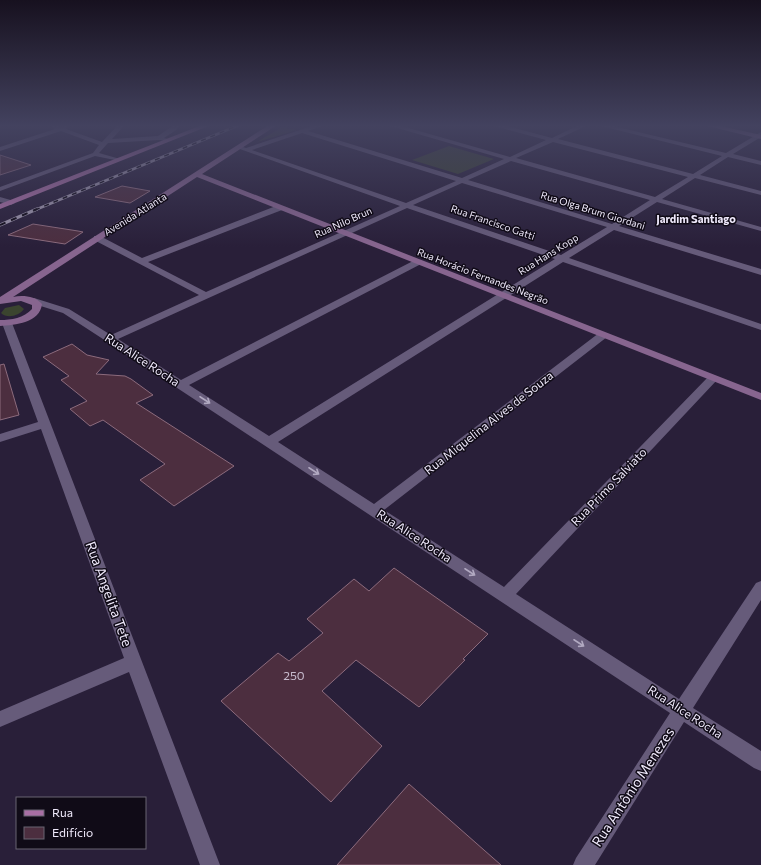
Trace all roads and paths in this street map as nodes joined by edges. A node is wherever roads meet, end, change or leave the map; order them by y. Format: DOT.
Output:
graph roads {
  1 [pos="64,165"];
  2 [pos="105,165"];
  3 [pos="215,165"];
  4 [pos="292,165"];
  5 [pos="415,165"];
  6 [pos="496,165"];
  7 [pos="533,165"];
  8 [pos="652,165"];
  9 [pos="711,165"];
  10 [pos="198,175"];
  11 [pos="694,176"];
  12 [pos="463,180"];
  13 [pos="0,189"];
  14 [pos="761,193"];
  15 [pos="0,199"];
  16 [pos="657,199"];
  17 [pos="11,203"];
  18 [pos="408,204"];
  19 [pos="0,207"];
  20 [pos="279,208"];
  21 [pos="613,227"];
  22 [pos="761,228"];
  23 [pos="344,233"];
  24 [pos="98,238"];
  25 [pos="563,258"];
  26 [pos="142,261"];
  27 [pos="418,262"];
  28 [pos="761,272"];
  29 [pos="35,277"];
  30 [pos="205,295"];
  31 [pos="504,295"];
  32 [pos="34,301"];
  33 [pos="0,302"];
  34 [pos="66,311"];
  35 [pos="36,312"];
  36 [pos="2,323"];
  37 [pos="761,327"];
  38 [pos="603,335"];
  39 [pos="110,339"];
  40 [pos="713,378"];
  41 [pos="180,385"];
  42 [pos="761,397"];
  43 [pos="46,424"];
  44 [pos="0,438"];
  45 [pos="269,442"];
  46 [pos="375,510"];
  47 [pos="761,587"];
  48 [pos="506,595"];
  49 [pos="134,662"];
  50 [pos="682,710"];
  51 [pos="0,720"];
  52 [pos="761,762"];
  53 [pos="210,865"];
  54 [pos="583,865"];
  1 -- 13 [label="street"];
  2 -- 17 [label="main road"];
  3 -- 10 [label="street, Avenida Atlanta"];
  4 -- 18 [label="street, Rua Francisco Gatti"];
  5 -- 12 [label="street, Rua Olga Brum Giordani"];
  6 -- 12 [label="street, Rua Nilo Brun"];
  7 -- 16 [label="street"];
  8 -- 11 [label="street"];
  9 -- 11 [label="street, Rua Hans Kopp"];
  10 -- 20 [label="street, Rua Horácio Fernandes Negrão"];
  10 -- 24 [label="street, Avenida Atlanta"];
  11 -- 14 [label="street"];
  11 -- 16 [label="street, Rua Hans Kopp"];
  12 -- 18 [label="street, Rua Nilo Brun"];
  12 -- 21 [label="street, Rua Olga Brum Giordani"];
  15 -- 17 [label="street"];
  16 -- 21 [label="street, Rua Hans Kopp"];
  16 -- 22 [label="street"];
  17 -- 19 [label="main road"];
  18 -- 23 [label="street, Rua Nilo Brun"];
  18 -- 25 [label="street, Rua Francisco Gatti"];
  20 -- 23 [label="street, Rua Horácio Fernandes Negrão"];
  20 -- 26 [label="street"];
  21 -- 25 [label="street, Rua Hans Kopp"];
  21 -- 28 [label="street, Rua Olga Brum Giordani"];
  23 -- 27 [label="street, Rua Horácio Fernandes Negrão"];
  23 -- 30 [label="street, Rua Nilo Brun"];
  24 -- 26 [label="street"];
  24 -- 29 [label="street, Avenida Atlanta"];
  25 -- 31 [label="street, Rua Hans Kopp"];
  25 -- 37 [label="street, Rua Francisco Gatti"];
  26 -- 30 [label="street"];
  27 -- 31 [label="street, Rua Horácio Fernandes Negrão"];
  27 -- 41 [label="street"];
  29 -- 32 [label="street"];
  29 -- 33 [label="street, Avenida Atlanta"];
  30 -- 39 [label="street, Rua Nilo Brun"];
  31 -- 38 [label="street, Rua Horácio Fernandes Negrão"];
  31 -- 45 [label="street, Rua Hans Kopp"];
  32 -- 33 [label="street"];
  32 -- 34 [label="street, Rua Alice Rocha"];
  32 -- 35 [label="street"];
  34 -- 35 [label="street"];
  34 -- 39 [label="street, Rua Alice Rocha"];
  35 -- 36 [label="street"];
  36 -- 43 [label="street, Rua Angelita Tete"];
  38 -- 40 [label="street, Rua Horácio Fernandes Negrão"];
  38 -- 46 [label="street, Rua Miquelina Alves de Souza"];
  39 -- 41 [label="street, Rua Alice Rocha"];
  40 -- 42 [label="street, Rua Horácio Fernandes Negrão"];
  40 -- 48 [label="street, Rua Primo Salviato"];
  41 -- 45 [label="street, Rua Alice Rocha, one-way"];
  43 -- 44 [label="street"];
  43 -- 49 [label="street, Rua Angelita Tete"];
  45 -- 46 [label="street, Rua Alice Rocha, one-way"];
  46 -- 48 [label="street, Rua Alice Rocha, one-way"];
  47 -- 50 [label="street, Rua Antônio Menezes"];
  48 -- 50 [label="street, Rua Alice Rocha, one-way"];
  49 -- 51 [label="street"];
  49 -- 53 [label="street, Rua Angelita Tete"];
  50 -- 52 [label="street, Rua Alice Rocha"];
  50 -- 54 [label="street, Rua Antônio Menezes"];
}
